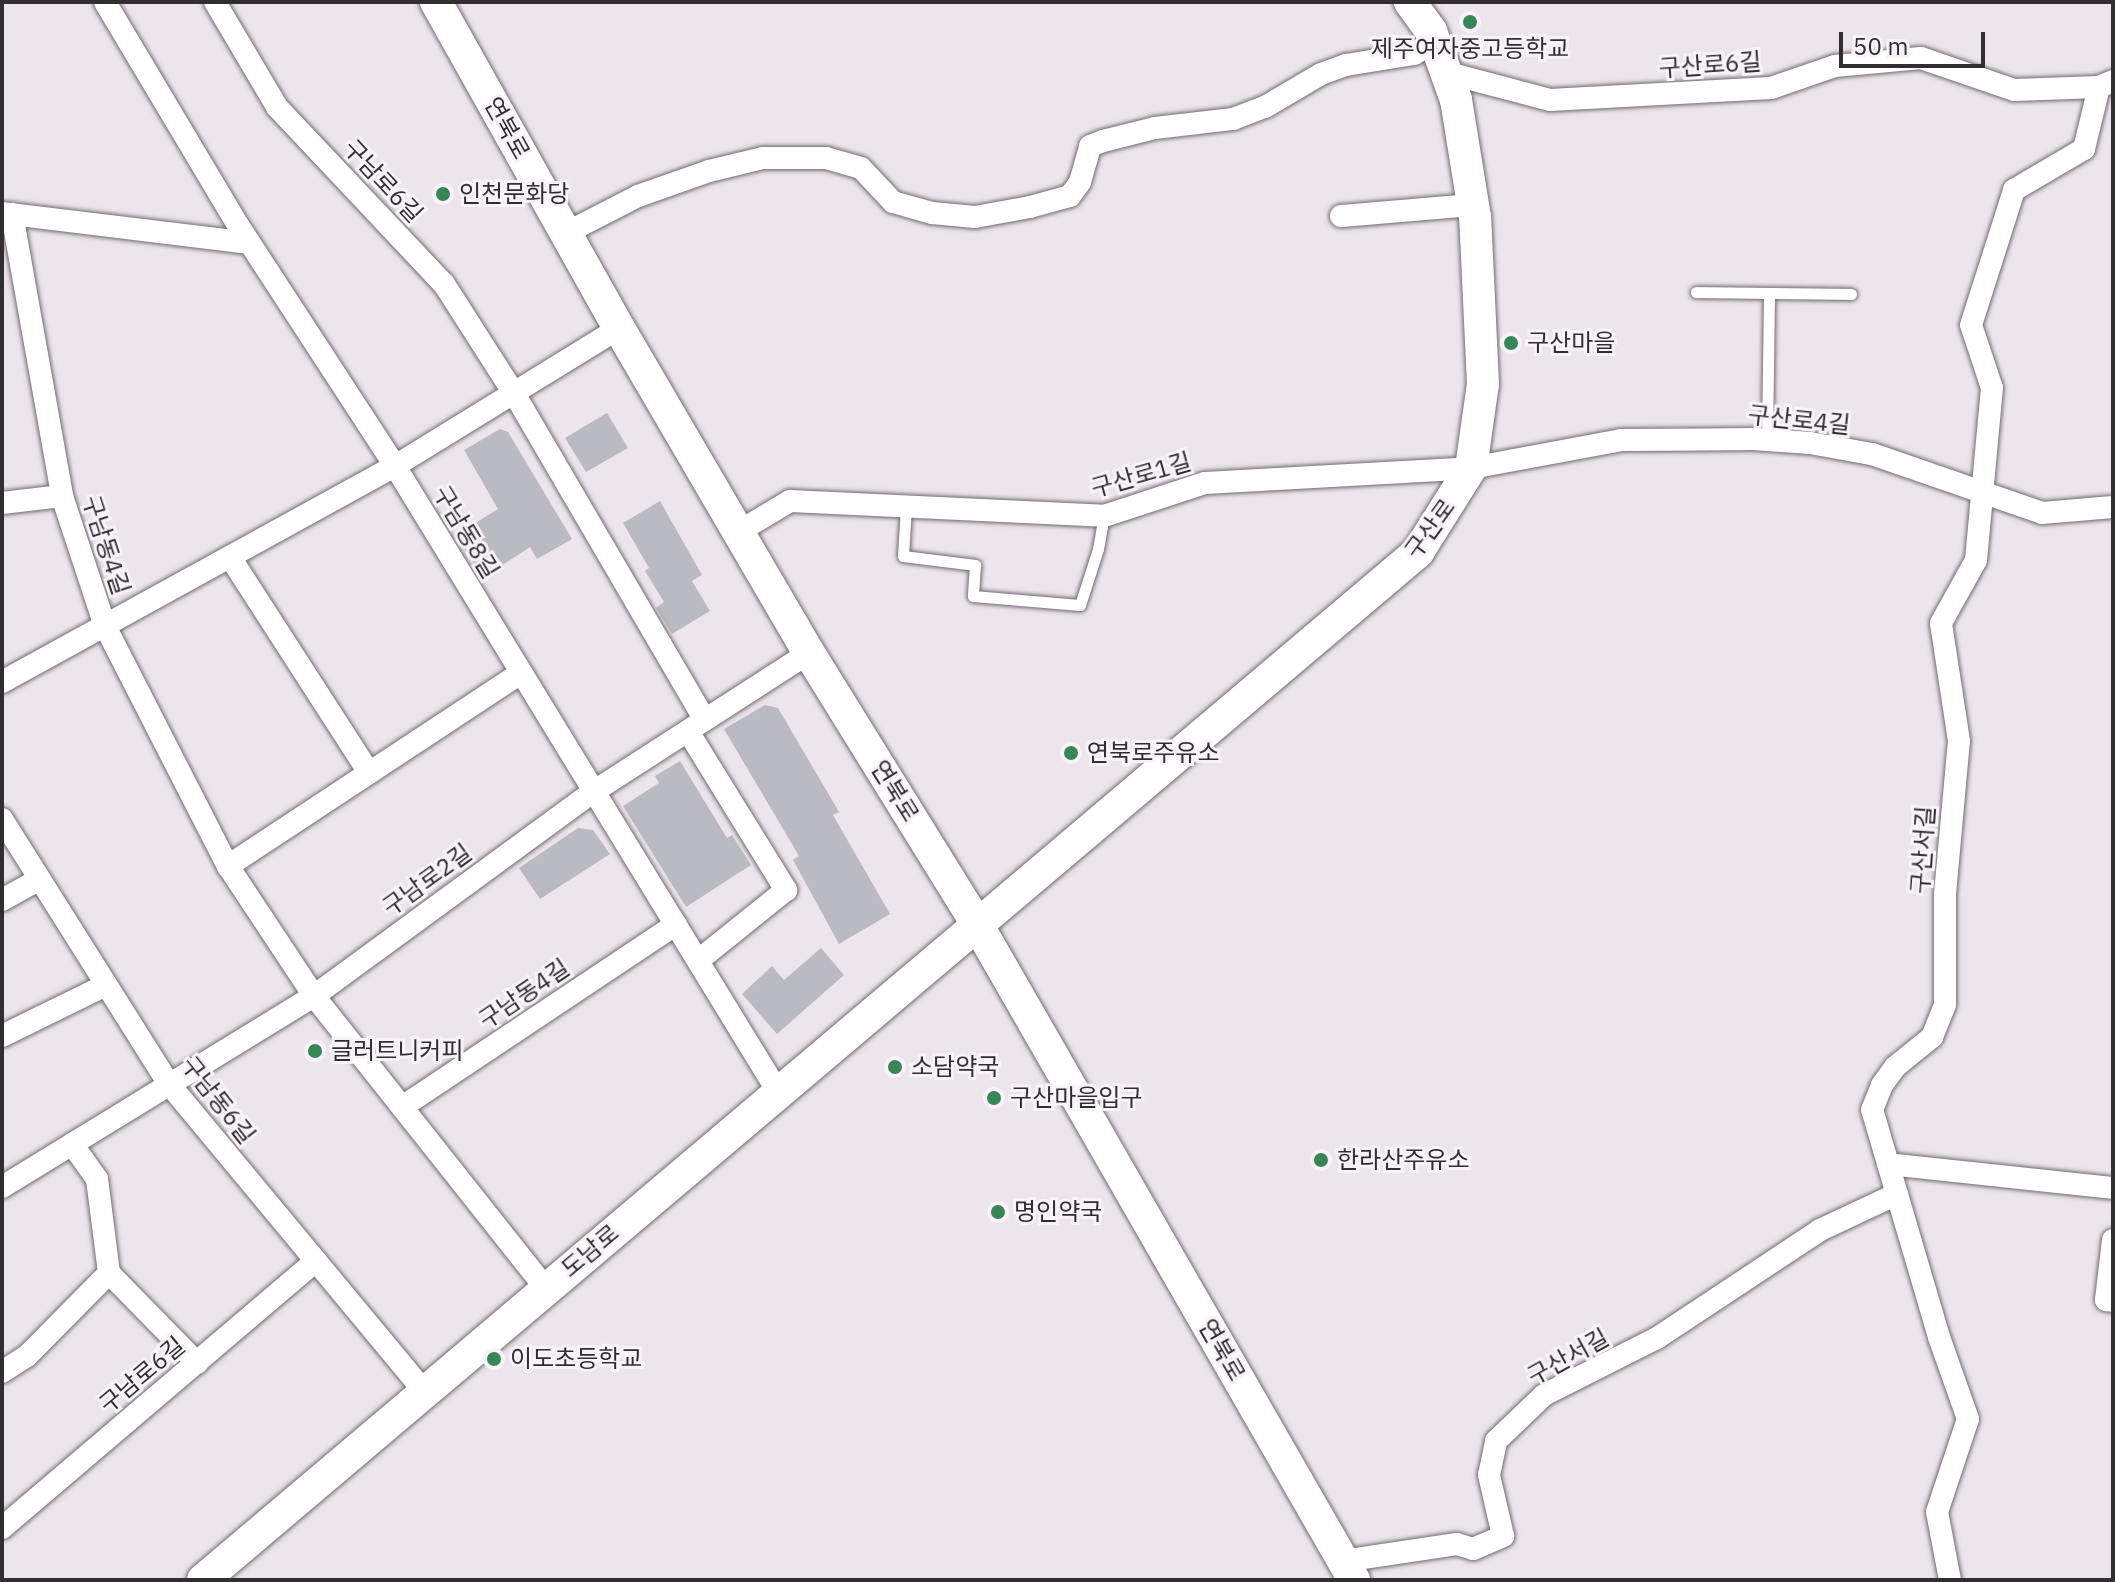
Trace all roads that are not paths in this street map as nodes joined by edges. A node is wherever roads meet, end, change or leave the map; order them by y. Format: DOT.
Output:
graph roads {
  1 [pos="105,2"];
  2 [pos="215,2"];
  3 [pos="436,2"];
  4 [pos="1410,2"];
  5 [pos="1436,42"];
  6 [pos="1448,73"];
  7 [pos="2106,84"];
  8 [pos="1473,205"];
  9 [pos="7,213"];
  10 [pos="1341,216"];
  11 [pos="566,233"];
  12 [pos="249,243"];
  13 [pos="1696,292"];
  14 [pos="1851,294"];
  15 [pos="1769,295"];
  16 [pos="619,328"];
  17 [pos="515,395"];
  18 [pos="1767,439"];
  19 [pos="395,466"];
  20 [pos="1471,468"];
  21 [pos="1982,491"];
  22 [pos="62,496"];
  23 [pos="2,503"];
  24 [pos="906,507"];
  25 [pos="2113,507"];
  26 [pos="1104,516"];
  27 [pos="738,532"];
  28 [pos="230,557"];
  29 [pos="105,626"];
  30 [pos="809,653"];
  31 [pos="521,673"];
  32 [pos="2,682"];
  33 [pos="696,726"];
  34 [pos="369,773"];
  35 [pos="593,792"];
  36 [pos="2,819"];
  37 [pos="228,866"];
  38 [pos="40,879"];
  39 [pos="2,900"];
  40 [pos="676,924"];
  41 [pos="977,924"];
  42 [pos="699,960"];
  43 [pos="106,985"];
  44 [pos="314,996"];
  45 [pos="2,1036"];
  46 [pos="169,1084"];
  47 [pos="778,1092"];
  48 [pos="402,1107"];
  49 [pos="72,1144"];
  50 [pos="1888,1164"];
  51 [pos="2,1187"];
  52 [pos="2113,1188"];
  53 [pos="1897,1194"];
  54 [pos="2113,1240"];
  55 [pos="316,1261"];
  56 [pos="109,1273"];
  57 [pos="546,1289"];
  58 [pos="2113,1301"];
  59 [pos="197,1363"];
  60 [pos="2,1372"];
  61 [pos="425,1392"];
  62 [pos="2,1528"];
  63 [pos="1348,1571"];
  64 [pos="203,1580"];
  65 [pos="1950,1580"];
  1 -- 12 [label="street, 구남동8길"];
  2 -- 17 [label="street, 구남로6길"];
  3 -- 11 [label="main road, 연북로"];
  4 -- 5 [label="main road, 구산로"];
  5 -- 6 [label="main road, 구산로"];
  5 -- 11 [label="street"];
  6 -- 7 [label="street, 구산로6길"];
  6 -- 8 [label="main road, 구산로"];
  7 -- 21 [label="street, 구산서길"];
  8 -- 10 [label="street"];
  8 -- 20 [label="main road, 구산로"];
  9 -- 12 [label="street, 구남동4길"];
  9 -- 22 [label="street, 구남동4길"];
  11 -- 16 [label="main road, 연북로"];
  12 -- 19 [label="street, 구남동8길"];
  13 -- 15 [label="lane"];
  14 -- 15 [label="lane"];
  15 -- 18 [label="lane"];
  16 -- 17 [label="street"];
  16 -- 27 [label="main road, 연북로"];
  17 -- 19 [label="street"];
  17 -- 33 [label="street, 구남로6길"];
  18 -- 20 [label="street, 구산로4길"];
  18 -- 21 [label="street, 구산로4길"];
  19 -- 28 [label="street"];
  19 -- 31 [label="street, 구남동8길"];
  20 -- 26 [label="street, 구산로1길"];
  20 -- 41 [label="main road, 구산로"];
  21 -- 25 [label="street, 구산로4길"];
  21 -- 50 [label="street, 구산서길"];
  22 -- 23 [label="street"];
  22 -- 29 [label="street, 구남동4길"];
  24 -- 26 [label="street, 구산로1길"];
  24 -- 26 [label="lane"];
  24 -- 27 [label="street, 구산로1길"];
  27 -- 30 [label="main road, 연북로"];
  28 -- 29 [label="street"];
  28 -- 34 [label="street"];
  29 -- 32 [label="street"];
  29 -- 37 [label="street, 구남동4길"];
  30 -- 33 [label="street, 구남로2길"];
  30 -- 41 [label="main road, 연북로"];
  31 -- 34 [label="street"];
  31 -- 35 [label="street, 구남동8길"];
  33 -- 35 [label="street, 구남로2길"];
  33 -- 42 [label="street, 구남로6길"];
  34 -- 37 [label="street"];
  35 -- 40 [label="street, 구남동8길"];
  35 -- 44 [label="street, 구남로2길"];
  36 -- 38 [label="street, 구남동6길"];
  37 -- 44 [label="street, 구남동4길"];
  38 -- 39 [label="street"];
  38 -- 43 [label="street, 구남동6길"];
  40 -- 42 [label="street, 구남동8길"];
  40 -- 48 [label="street, 구남동4길"];
  41 -- 47 [label="main road, 도남로"];
  41 -- 63 [label="main road, 연북로"];
  42 -- 47 [label="street, 구남동8길"];
  43 -- 45 [label="street"];
  43 -- 46 [label="street, 구남동6길"];
  44 -- 46 [label="street, 구남로2길"];
  44 -- 48 [label="street, 구남동4길"];
  46 -- 49 [label="street, 구남로2길"];
  46 -- 55 [label="street, 구남동6길"];
  47 -- 57 [label="main road, 도남로"];
  48 -- 57 [label="street, 구남동4길"];
  49 -- 51 [label="street, 구남로2길"];
  49 -- 56 [label="street"];
  50 -- 52 [label="street"];
  50 -- 53 [label="street, 구산서길"];
  53 -- 63 [label="street, 구산서길"];
  53 -- 65 [label="street, 구산서길"];
  54 -- 58 [label="street"];
  55 -- 59 [label="street, 구남로6길"];
  55 -- 61 [label="street, 구남동6길"];
  56 -- 59 [label="street"];
  56 -- 60 [label="street"];
  57 -- 61 [label="main road, 도남로"];
  59 -- 62 [label="street, 구남로6길"];
  61 -- 64 [label="main road, 도남로"];
}
